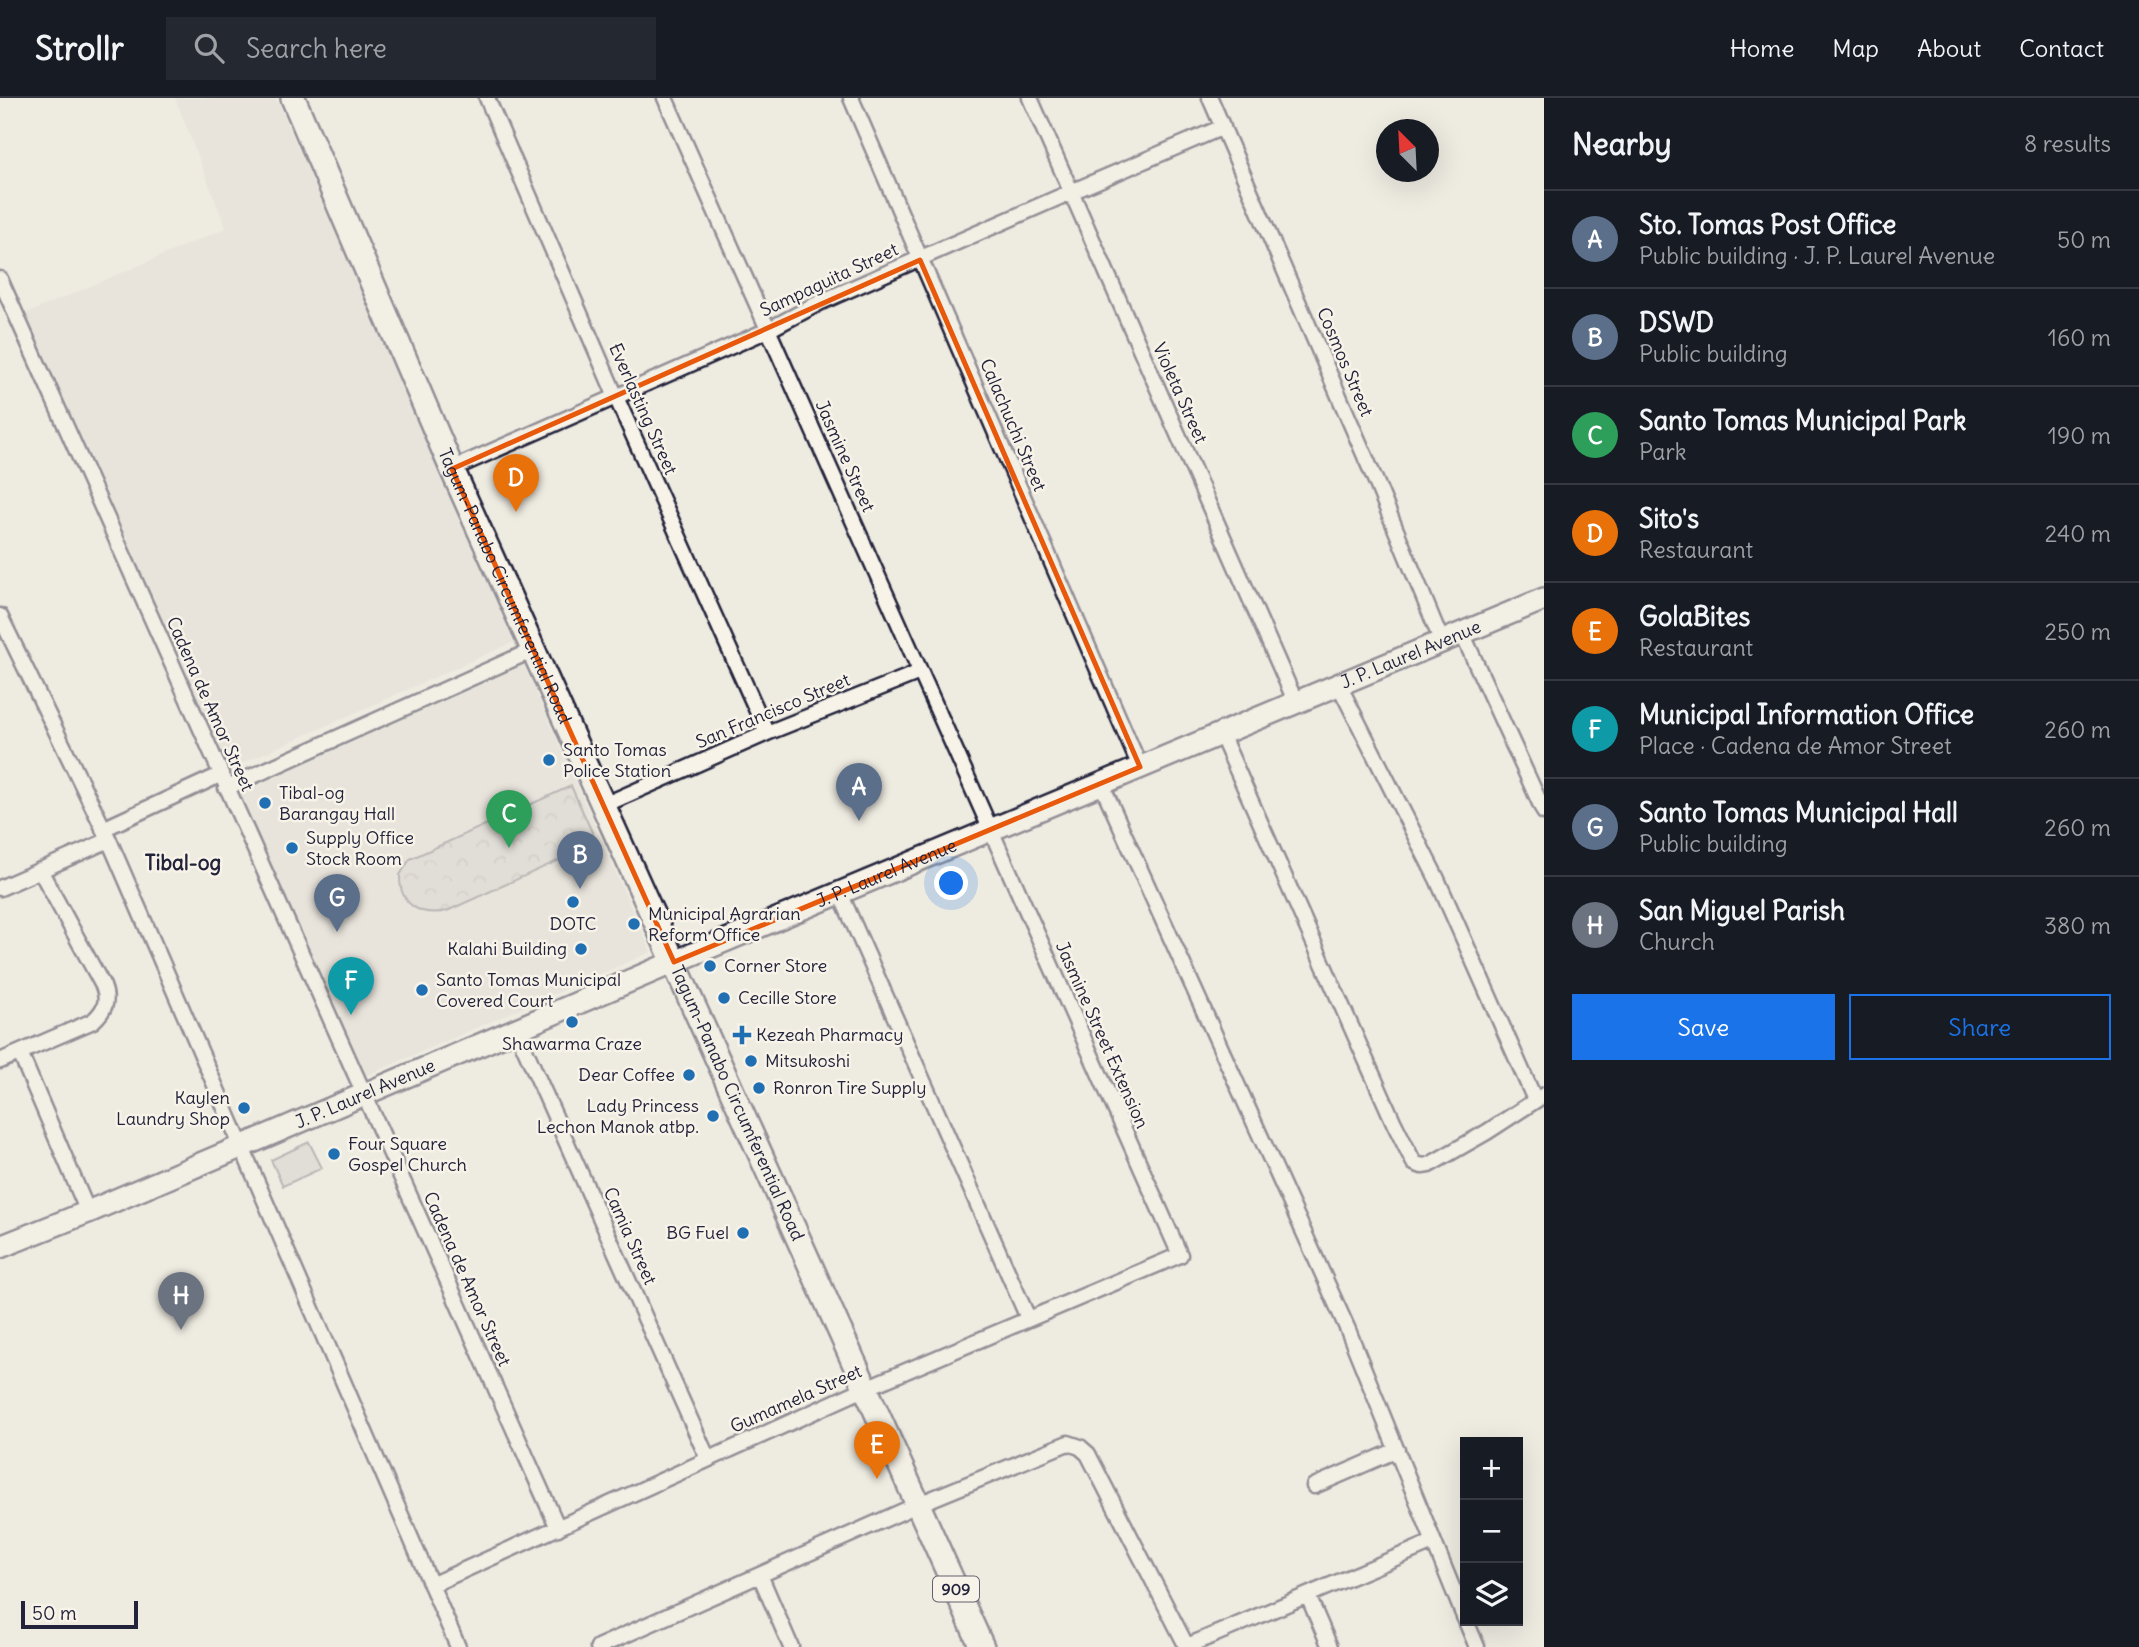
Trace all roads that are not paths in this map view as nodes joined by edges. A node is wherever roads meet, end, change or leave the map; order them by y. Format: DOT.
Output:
graph roads {
  1 [pos="293,98"];
  2 [pos="487,98"];
  3 [pos="665,98"];
  4 [pos="851,98"];
  5 [pos="1030,98"];
  6 [pos="1210,98"];
  7 [pos="1223,127"];
  8 [pos="1071,192"];
  9 [pos="920,260"];
  10 [pos="0,279"];
  11 [pos="768,330"];
  12 [pos="616,397"];
  13 [pos="452,469"];
  14 [pos="1544,599"];
  15 [pos="0,618"];
  16 [pos="1462,633"];
  17 [pos="1442,642"];
  18 [pos="533,650"];
  19 [pos="920,672"];
  20 [pos="1339,685"];
  21 [pos="1296,703"];
  22 [pos="767,733"];
  23 [pos="1221,734"];
  24 [pos="1140,767"];
  25 [pos="223,782"];
  26 [pos="1101,783"];
  27 [pos="604,805"];
  28 [pos="1544,812"];
  29 [pos="989,830"];
  30 [pos="106,834"];
  31 [pos="40,870"];
  32 [pos="0,888"];
  33 [pos="840,893"];
  34 [pos="674,962"];
  35 [pos="516,1029"];
  36 [pos="20,1053"];
  37 [pos="0,1061"];
  38 [pos="363,1094"];
  39 [pos="1540,1098"];
  40 [pos="240,1147"];
  41 [pos="88,1212"];
  42 [pos="0,1247"];
  43 [pos="1180,1255"];
  44 [pos="1028,1318"];
  45 [pos="866,1388"];
  46 [pos="1397,1450"];
  47 [pos="708,1459"];
  48 [pos="1314,1486"];
  49 [pos="919,1504"];
  50 [pos="558,1528"];
  51 [pos="1433,1542"];
  52 [pos="760,1575"];
  53 [pos="431,1586"];
  54 [pos="1308,1596"];
  55 [pos="1460,1606"];
  56 [pos="1468,1626"];
  57 [pos="602,1646"];
  58 [pos="458,1647"];
  59 [pos="791,1647"];
  60 [pos="982,1647"];
  61 [pos="1186,1647"];
  62 [pos="1330,1647"];
  63 [pos="1477,1647"];
  1 -- 13 [label="main road, Tagum-Panabo Circumferential Road / 909"];
  2 -- 12 [label="street, Everlasting Street"];
  3 -- 11 [label="street, Jasmine Street"];
  4 -- 9 [label="street, Calachuchi Street"];
  5 -- 8 [label="street, Violeta Street"];
  6 -- 7 [label="street, Cosmos Street"];
  7 -- 8 [label="street, Sampaguita Street"];
  7 -- 17 [label="street, Cosmos Street"];
  8 -- 9 [label="street, Sampaguita Street"];
  8 -- 21 [label="street, Violeta Street"];
  9 -- 11 [label="street, Sampaguita Street"];
  9 -- 24 [label="street, Calachuchi Street"];
  10 -- 25 [label="street, Cadena de Amor Street"];
  11 -- 12 [label="street, Sampaguita Street"];
  11 -- 19 [label="street, Jasmine Street"];
  12 -- 13 [label="street, Sampaguita Street"];
  12 -- 22 [label="street, Everlasting Street"];
  13 -- 18 [label="main road, Tagum-Panabo Circumferential Road / 909"];
  14 -- 16 [label="street, J. P. Laurel Avenue"];
  15 -- 30 [label="street"];
  16 -- 17 [label="street, J. P. Laurel Avenue"];
  16 -- 28 [label="street"];
  17 -- 20 [label="street, J. P. Laurel Avenue"];
  18 -- 25 [label="street"];
  18 -- 27 [label="main road, Tagum-Panabo Circumferential Road / 909"];
  19 -- 22 [label="street, San Francisco Street"];
  19 -- 29 [label="street, Jasmine Street"];
  20 -- 21 [label="street, J. P. Laurel Avenue"];
  20 -- 39 [label="street"];
  21 -- 23 [label="street, J. P. Laurel Avenue"];
  22 -- 27 [label="street, San Francisco Street"];
  23 -- 24 [label="street, J. P. Laurel Avenue"];
  23 -- 39 [label="street"];
  24 -- 26 [label="street, J. P. Laurel Avenue"];
  25 -- 30 [label="street"];
  25 -- 38 [label="street, Cadena de Amor Street"];
  26 -- 29 [label="street, J. P. Laurel Avenue"];
  26 -- 46 [label="street"];
  27 -- 34 [label="main road, Tagum-Panabo Circumferential Road / 909"];
  29 -- 33 [label="street, J. P. Laurel Avenue"];
  29 -- 43 [label="street, Jasmine Street Extension"];
  30 -- 31 [label="street"];
  30 -- 40 [label="street"];
  31 -- 32 [label="street"];
  31 -- 36 [label="street"];
  33 -- 34 [label="street, J. P. Laurel Avenue"];
  33 -- 44 [label="street"];
  34 -- 35 [label="street, J. P. Laurel Avenue"];
  34 -- 45 [label="main road, Tagum-Panabo Circumferential Road / 909"];
  35 -- 38 [label="street, J. P. Laurel Avenue"];
  35 -- 47 [label="street, Camia Street"];
  36 -- 37 [label="street"];
  36 -- 41 [label="street"];
  38 -- 40 [label="street, J. P. Laurel Avenue"];
  38 -- 50 [label="street, Cadena de Amor Street"];
  40 -- 41 [label="street, J. P. Laurel Avenue"];
  40 -- 53 [label="street"];
  41 -- 42 [label="street, J. P. Laurel Avenue"];
  43 -- 44 [label="street, Gumamela Street"];
  44 -- 45 [label="street, Gumamela Street"];
  45 -- 47 [label="street, Gumamela Street"];
  45 -- 49 [label="main road, Tagum-Panabo Circumferential Road / 909"];
  46 -- 48 [label="street"];
  46 -- 51 [label="street"];
  47 -- 50 [label="street, Gumamela Street"];
  49 -- 52 [label="street"];
  49 -- 60 [label="main road, Tagum-Panabo Circumferential Road / 909"];
  49 -- 61 [label="street"];
  50 -- 53 [label="street, Gumamela Street"];
  51 -- 54 [label="street"];
  51 -- 55 [label="street"];
  52 -- 57 [label="street"];
  52 -- 59 [label="street"];
  53 -- 58 [label="street"];
  54 -- 61 [label="street"];
  54 -- 62 [label="street"];
  56 -- 63 [label="street"];
}
